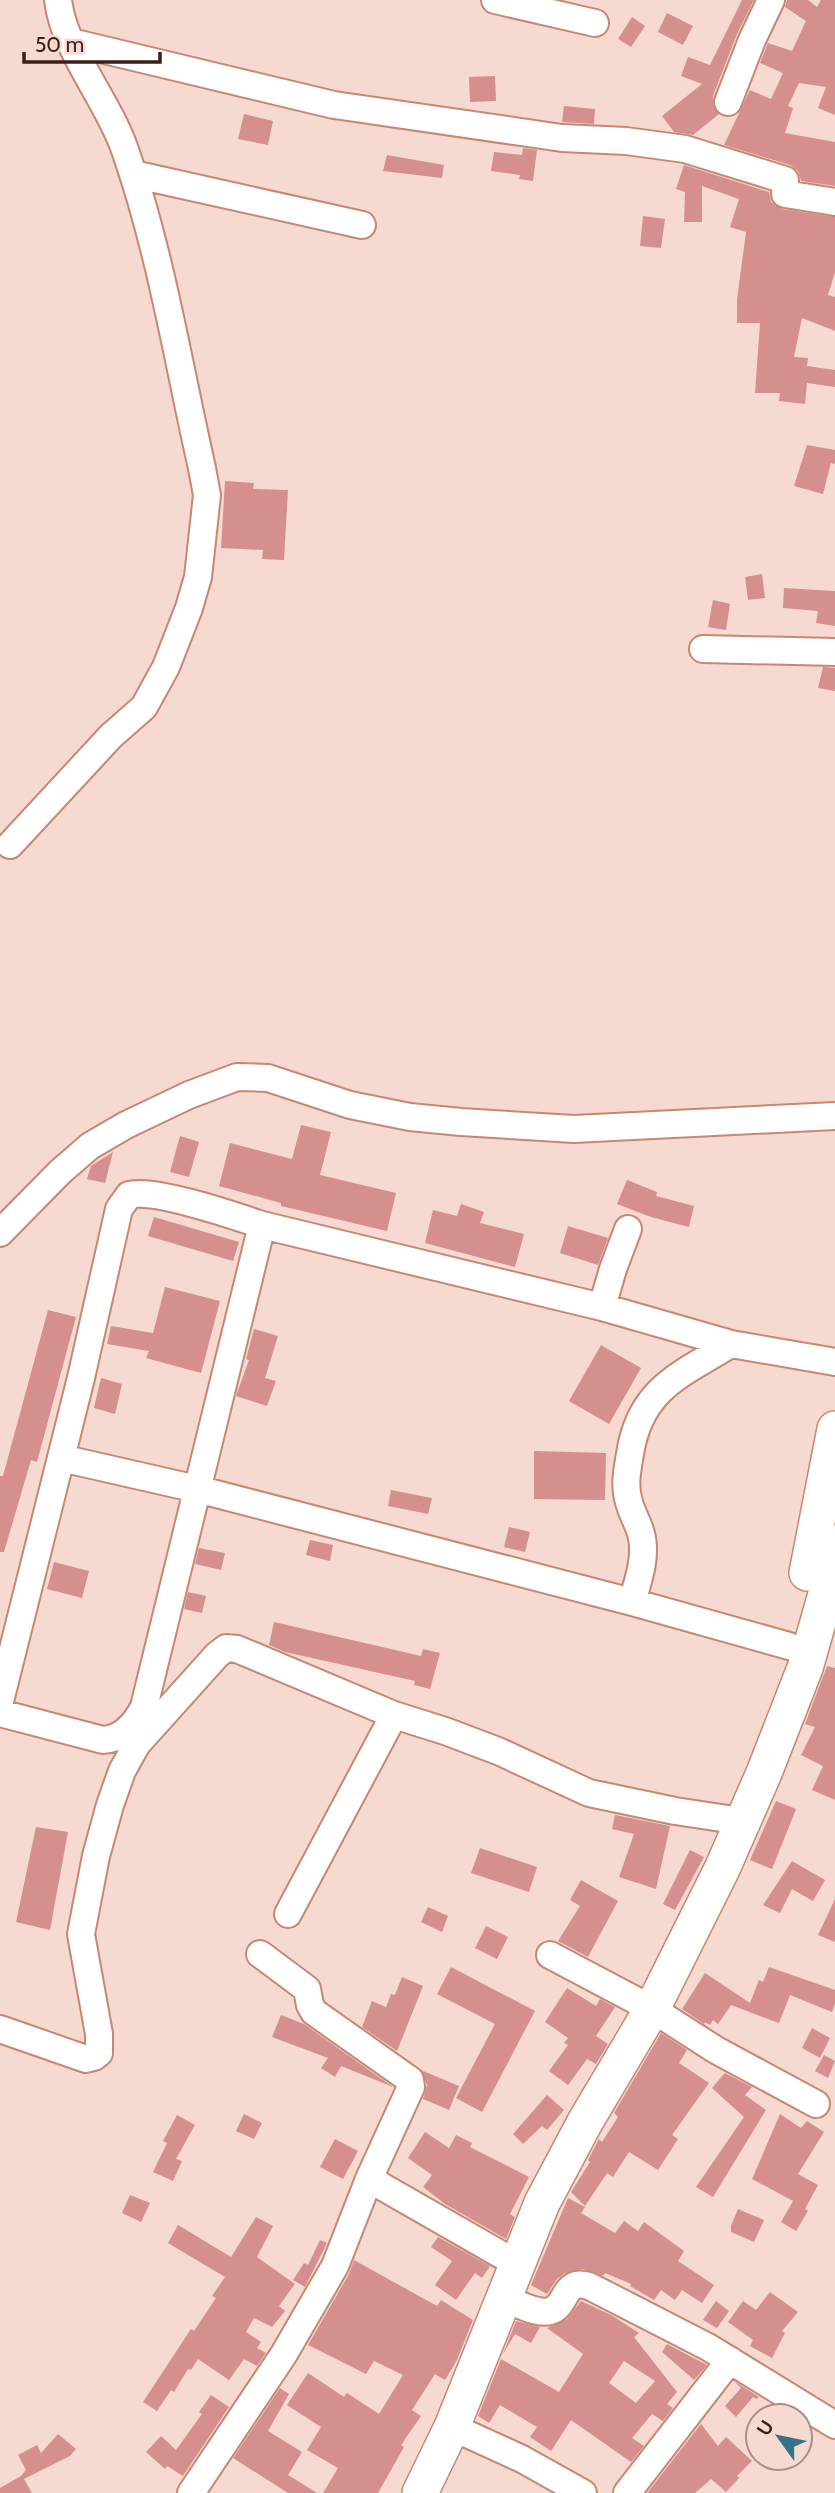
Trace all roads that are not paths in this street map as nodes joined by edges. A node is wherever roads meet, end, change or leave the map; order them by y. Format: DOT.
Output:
graph roads {
  1 [pos="58,0"];
  2 [pos="495,0"];
  3 [pos="771,0"];
  4 [pos="595,23"];
  5 [pos="71,42"];
  6 [pos="728,102"];
  7 [pos="133,173"];
  8 [pos="835,202"];
  9 [pos="362,225"];
  10 [pos="703,649"];
  11 [pos="835,652"];
  12 [pos="10,845"];
  13 [pos="835,1116"];
  14 [pos="262,1225"];
  15 [pos="628,1229"];
  16 [pos="0,1233"];
  17 [pos="602,1307"];
  18 [pos="731,1344"];
  19 [pos="835,1362"];
  20 [pos="835,1429"];
  21 [pos="61,1458"];
  22 [pos="197,1489"];
  23 [pos="835,1542"];
  24 [pos="830,1596"];
  25 [pos="632,1601"];
  26 [pos="792,1660"];
  27 [pos="0,1701"];
  28 [pos="0,1713"];
  29 [pos="394,1715"];
  30 [pos="735,1821"];
  31 [pos="288,1914"];
  32 [pos="260,1954"];
  33 [pos="550,1955"];
  34 [pos="652,2010"];
  35 [pos="0,2029"];
  36 [pos="816,2104"];
  37 [pos="369,2179"];
  38 [pos="519,2265"];
  39 [pos="505,2299"];
  40 [pos="730,2360"];
  41 [pos="835,2425"];
  42 [pos="452,2427"];
  43 [pos="191,2493"];
  44 [pos="420,2493"];
  45 [pos="583,2493"];
  46 [pos="627,2493"];
  1 -- 5 [label="street"];
  2 -- 4 [label="street"];
  3 -- 6 [label="street"];
  5 -- 7 [label="street"];
  5 -- 8 [label="street"];
  7 -- 9 [label="street"];
  7 -- 12 [label="street"];
  10 -- 11 [label="street"];
  13 -- 16 [label="street"];
  14 -- 17 [label="street"];
  14 -- 21 [label="street"];
  14 -- 22 [label="street"];
  15 -- 17 [label="street"];
  17 -- 18 [label="street"];
  18 -- 19 [label="street"];
  18 -- 25 [label="street"];
  20 -- 26 [label="main road"];
  21 -- 22 [label="street"];
  21 -- 27 [label="street"];
  22 -- 25 [label="street"];
  22 -- 28 [label="street"];
  23 -- 24 [label="main road"];
  24 -- 26 [label="main road"];
  25 -- 26 [label="street"];
  26 -- 30 [label="main road"];
  29 -- 30 [label="street"];
  29 -- 31 [label="street"];
  29 -- 35 [label="street"];
  30 -- 34 [label="main road"];
  32 -- 37 [label="street"];
  33 -- 34 [label="street"];
  34 -- 36 [label="street"];
  34 -- 38 [label="main road"];
  37 -- 38 [label="street"];
  37 -- 43 [label="street"];
  38 -- 39 [label="main road"];
  39 -- 40 [label="street"];
  39 -- 42 [label="main road"];
  40 -- 41 [label="street"];
  40 -- 46 [label="street"];
  42 -- 44 [label="main road"];
  42 -- 45 [label="street"];
}
